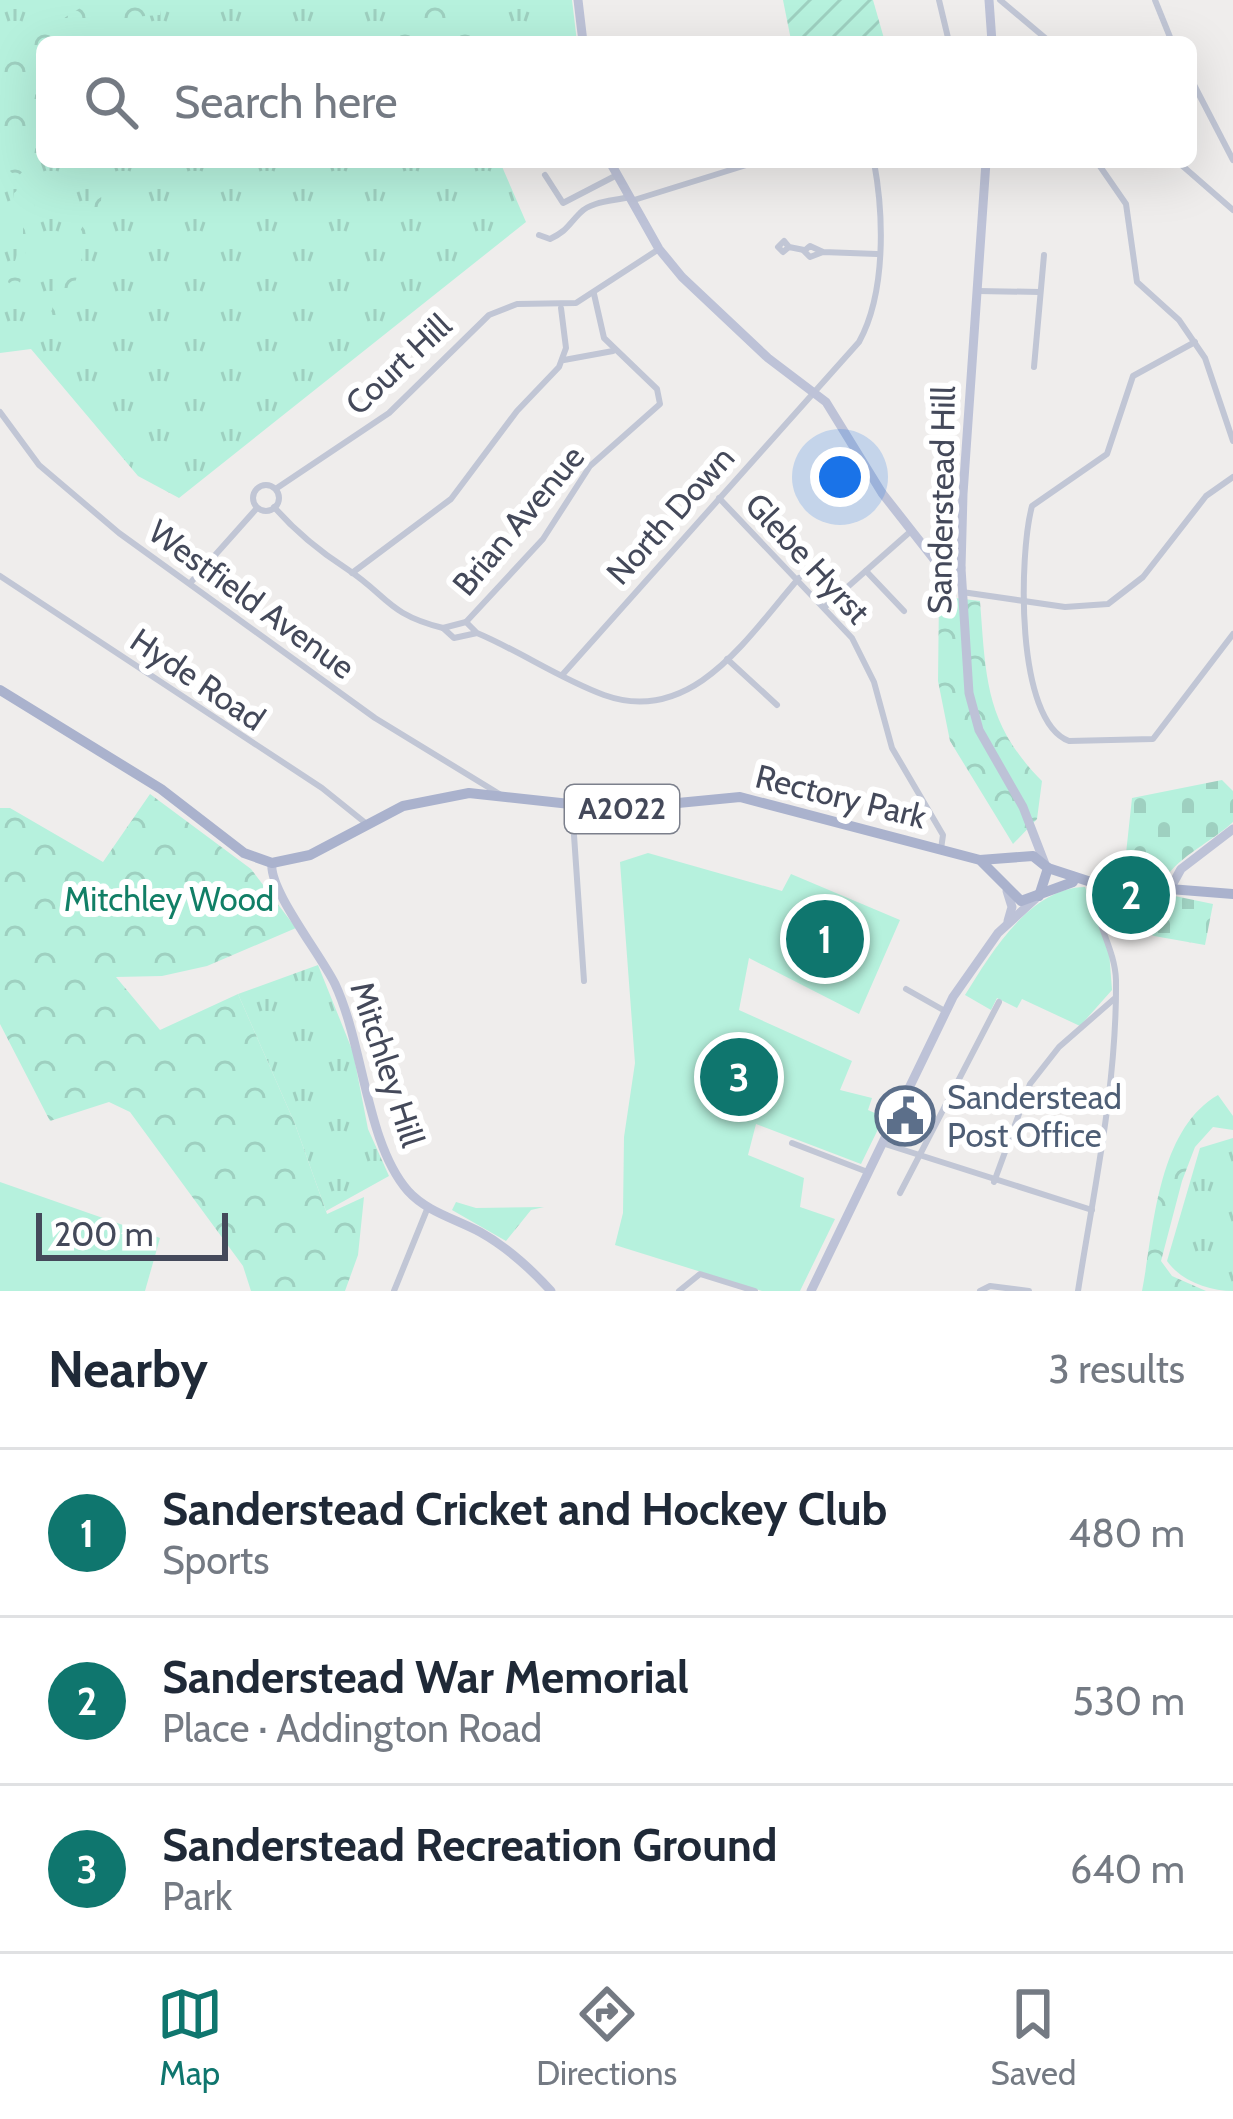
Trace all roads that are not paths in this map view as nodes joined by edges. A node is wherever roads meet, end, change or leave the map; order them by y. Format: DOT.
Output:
graph roads {
  1 [pos="578,0"];
  2 [pos="939,0"];
  3 [pos="989,0"];
  4 [pos="1155,0"];
  5 [pos="1005,2"];
  6 [pos="582,36"];
  7 [pos="948,36"];
  8 [pos="992,36"];
  9 [pos="1043,36"];
  10 [pos="1170,36"];
  11 [pos="1197,91"];
  12 [pos="1233,160"];
  13 [pos="613,168"];
  14 [pos="736,168"];
  15 [pos="874,168"];
  16 [pos="986,168"];
  17 [pos="1101,168"];
  18 [pos="1185,168"];
  19 [pos="617,175"];
  20 [pos="545,176"];
  21 [pos="630,199"];
  22 [pos="1230,205"];
  23 [pos="539,235"];
  24 [pos="790,247"];
  25 [pos="659,249"];
  26 [pos="878,254"];
  27 [pos="1044,255"];
  28 [pos="978,291"];
  29 [pos="1040,292"];
  30 [pos="594,294"];
  31 [pos="561,306"];
  32 [pos="1195,342"];
  33 [pos="614,351"];
  34 [pos="564,360"];
  35 [pos="1034,367"];
  36 [pos="816,391"];
  37 [pos="1,418"];
  38 [pos="1233,441"];
  39 [pos="1233,477"];
  40 [pos="278,488"];
  41 [pos="719,498"];
  42 [pos="274,507"];
  43 [pos="257,508"];
  44 [pos="911,531"];
  45 [pos="961,568"];
  46 [pos="866,571"];
  47 [pos="352,573"];
  48 [pos="0,576"];
  49 [pos="799,578"];
  50 [pos="191,582"];
  51 [pos="962,592"];
  52 [pos="1024,602"];
  53 [pos="826,606"];
  54 [pos="904,610"];
  55 [pos="466,622"];
  56 [pos="443,628"];
  57 [pos="477,633"];
  58 [pos="1233,634"];
  59 [pos="727,659"];
  60 [pos="563,674"];
  61 [pos="0,690"];
  62 [pos="777,705"];
  63 [pos="501,795"];
  64 [pos="572,806"];
  65 [pos="368,825"];
  66 [pos="1031,825"];
  67 [pos="1233,830"];
  68 [pos="941,849"];
  69 [pos="1019,857"];
  70 [pos="980,860"];
  71 [pos="272,863"];
  72 [pos="1046,866"];
  73 [pos="1089,882"];
  74 [pos="1171,887"];
  75 [pos="1006,889"];
  76 [pos="1233,894"];
  77 [pos="1037,898"];
  78 [pos="1005,926"];
  79 [pos="584,981"];
  80 [pos="906,990"];
  81 [pos="1115,997"];
  82 [pos="999,1002"];
  83 [pos="945,1011"];
  84 [pos="1098,1017"];
  85 [pos="1114,1027"];
  86 [pos="879,1142"];
  87 [pos="792,1143"];
  88 [pos="917,1156"];
  89 [pos="865,1171"];
  90 [pos="994,1182"];
  91 [pos="901,1193"];
  92 [pos="428,1207"];
  93 [pos="1092,1210"];
  94 [pos="394,1291"];
  95 [pos="550,1291"];
  96 [pos="679,1291"];
  97 [pos="755,1291"];
  98 [pos="811,1291"];
  99 [pos="980,1291"];
  100 [pos="1029,1291"];
  101 [pos="1078,1291"];
  1 -- 6 [label="main road"];
  2 -- 7 [label="street"];
  3 -- 8 [label="main road"];
  4 -- 10 [label="street"];
  5 -- 9 [label="street"];
  11 -- 12 [label="street"];
  13 -- 19 [label="main road"];
  14 -- 21 [label="street"];
  15 -- 26 [label="street, North Down"];
  16 -- 28 [label="main road, Sanderstead Hill"];
  17 -- 32 [label="street"];
  18 -- 22 [label="street"];
  19 -- 20 [label="street"];
  19 -- 21 [label="main road"];
  21 -- 23 [label="street"];
  21 -- 25 [label="main road"];
  24 -- 26 [label="street"];
  25 -- 30 [label="street, Court Hill"];
  25 -- 36 [label="main road"];
  26 -- 36 [label="street, North Down"];
  27 -- 29 [label="street"];
  28 -- 29 [label="street"];
  28 -- 45 [label="main road, Sanderstead Hill"];
  29 -- 35 [label="street"];
  30 -- 31 [label="street, Court Hill"];
  30 -- 33 [label="street"];
  31 -- 34 [label="street"];
  31 -- 40 [label="street, Court Hill"];
  32 -- 38 [label="street"];
  32 -- 52 [label="street"];
  33 -- 34 [label="street"];
  33 -- 55 [label="street, Brian Avenue"];
  34 -- 47 [label="street"];
  36 -- 41 [label="street, North Down"];
  36 -- 44 [label="main road"];
  37 -- 50 [label="street, Westfield Avenue"];
  39 -- 52 [label="street"];
  40 -- 42 [label="street"];
  40 -- 43 [label="street, Court Hill"];
  41 -- 49 [label="street, Glebe Hyrst"];
  41 -- 60 [label="street, North Down"];
  42 -- 43 [label="street"];
  42 -- 47 [label="street, Brian Avenue"];
  43 -- 50 [label="street, Court Hill"];
  44 -- 45 [label="main road"];
  44 -- 46 [label="street"];
  45 -- 51 [label="main road, Sanderstead Hill"];
  46 -- 53 [label="street"];
  46 -- 54 [label="street"];
  47 -- 56 [label="street, Brian Avenue"];
  48 -- 65 [label="street, Hyde Road"];
  49 -- 53 [label="street, Glebe Hyrst"];
  49 -- 59 [label="street, Brian Avenue"];
  50 -- 63 [label="street, Westfield Avenue"];
  51 -- 52 [label="street"];
  51 -- 66 [label="main road, Sanderstead Hill"];
  52 -- 58 [label="street"];
  53 -- 68 [label="street, Glebe Hyrst"];
  55 -- 56 [label="street, Brian Avenue"];
  55 -- 57 [label="street, Brian Avenue"];
  56 -- 57 [label="street, Brian Avenue"];
  57 -- 60 [label="street, Brian Avenue"];
  59 -- 60 [label="street, Brian Avenue"];
  59 -- 62 [label="street"];
  61 -- 71 [label="main road"];
  63 -- 64 [label="main road, Rectory Park / A2022"];
  63 -- 65 [label="main road, Rectory Park / A2022"];
  64 -- 68 [label="main road, Rectory Park / A2022"];
  64 -- 79 [label="street"];
  65 -- 71 [label="main road, Rectory Park / A2022"];
  66 -- 69 [label="main road"];
  66 -- 72 [label="main road, Sanderstead Hill"];
  67 -- 74 [label="main road"];
  68 -- 70 [label="main road, Rectory Park / A2022"];
  69 -- 70 [label="main road, Rectory Park / A2022"];
  69 -- 72 [label="main road"];
  69 -- 75 [label="main road"];
  70 -- 75 [label="main road"];
  71 -- 92 [label="main road, Mitchley Hill"];
  72 -- 73 [label="main road"];
  72 -- 77 [label="main road"];
  73 -- 74 [label="main road"];
  73 -- 77 [label="main road"];
  73 -- 81 [label="street"];
  74 -- 76 [label="main road"];
  75 -- 77 [label="main road"];
  75 -- 78 [label="main road"];
  77 -- 78 [label="main road"];
  78 -- 83 [label="main road"];
  80 -- 83 [label="street"];
  81 -- 84 [label="street"];
  81 -- 85 [label="street"];
  82 -- 88 [label="street"];
  83 -- 86 [label="main road"];
  84 -- 85 [label="street"];
  84 -- 90 [label="street"];
  85 -- 93 [label="street"];
  86 -- 88 [label="street"];
  86 -- 89 [label="main road"];
  87 -- 89 [label="street"];
  88 -- 90 [label="street"];
  88 -- 91 [label="street"];
  89 -- 98 [label="main road"];
  90 -- 93 [label="street"];
  92 -- 94 [label="street"];
  92 -- 95 [label="main road, Mitchley Hill"];
  93 -- 101 [label="street"];
  96 -- 97 [label="street"];
  99 -- 100 [label="street"];
}
